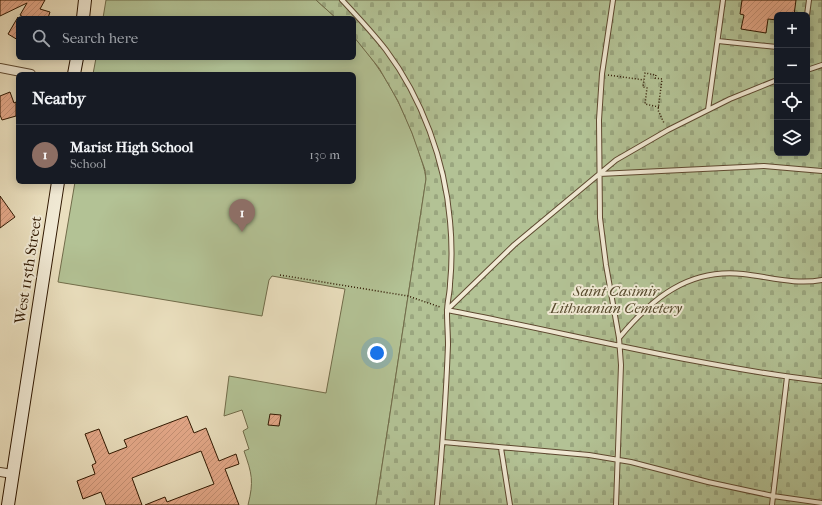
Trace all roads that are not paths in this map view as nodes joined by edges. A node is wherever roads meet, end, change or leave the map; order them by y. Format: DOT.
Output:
graph roads {
  1 [pos="86,0"];
  2 [pos="342,0"];
  3 [pos="613,0"];
  4 [pos="723,0"];
  5 [pos="809,0"];
  6 [pos="807,12"];
  7 [pos="83,16"];
  8 [pos="718,41"];
  9 [pos="774,47"];
  10 [pos="77,60"];
  11 [pos="822,66"];
  12 [pos="0,68"];
  13 [pos="810,68"];
  14 [pos="21,72"];
  15 [pos="74,72"];
  16 [pos="774,81"];
  17 [pos="708,110"];
  18 [pos="822,171"];
  19 [pos="599,174"];
  20 [pos="58,184"];
  21 [pos="822,280"];
  22 [pos="447,310"];
  23 [pos="619,338"];
  24 [pos="620,345"];
  25 [pos="786,377"];
  26 [pos="822,381"];
  27 [pos="442,442"];
  28 [pos="501,448"];
  29 [pos="618,460"];
  30 [pos="0,472"];
  31 [pos="12,474"];
  32 [pos="773,496"];
  33 [pos="822,503"];
  34 [pos="8,505"];
  35 [pos="437,505"];
  36 [pos="510,505"];
  37 [pos="616,505"];
  38 [pos="772,505"];
  1 -- 7 [label="street"];
  2 -- 22 [label="lane"];
  3 -- 19 [label="lane"];
  4 -- 8 [label="lane"];
  5 -- 6 [label="lane"];
  8 -- 9 [label="lane"];
  8 -- 17 [label="lane"];
  10 -- 15 [label="street"];
  11 -- 13 [label="lane"];
  12 -- 14 [label="street"];
  16 -- 17 [label="lane"];
  17 -- 19 [label="lane"];
  18 -- 19 [label="lane"];
  19 -- 22 [label="lane"];
  19 -- 23 [label="lane"];
  20 -- 31 [label="street, West 115th Street"];
  21 -- 23 [label="lane"];
  22 -- 24 [label="lane"];
  22 -- 27 [label="lane"];
  23 -- 24 [label="lane"];
  24 -- 25 [label="lane"];
  24 -- 29 [label="lane"];
  25 -- 26 [label="lane"];
  25 -- 32 [label="lane"];
  27 -- 28 [label="lane"];
  27 -- 35 [label="lane"];
  28 -- 29 [label="lane"];
  28 -- 36 [label="lane"];
  29 -- 32 [label="lane"];
  29 -- 37 [label="lane"];
  30 -- 31 [label="street"];
  31 -- 34 [label="street, West 115th Street"];
  32 -- 33 [label="lane"];
  32 -- 38 [label="lane"];
}
